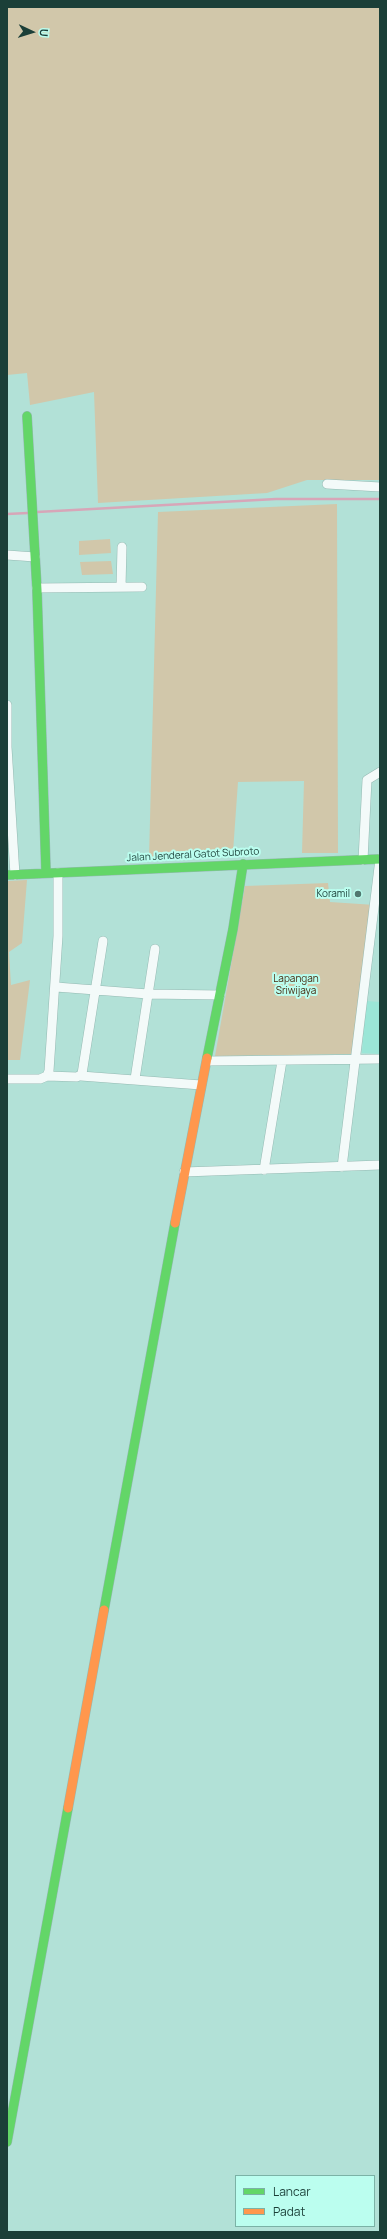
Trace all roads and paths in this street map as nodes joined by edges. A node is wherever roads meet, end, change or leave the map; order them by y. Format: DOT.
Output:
graph roads {
  1 [pos="27,416"];
  2 [pos="327,484"];
  3 [pos="380,487"];
  4 [pos="122,547"];
  5 [pos="7,555"];
  6 [pos="35,557"];
  7 [pos="121,587"];
  8 [pos="142,587"];
  9 [pos="37,588"];
  10 [pos="7,705"];
  11 [pos="380,772"];
  12 [pos="362,860"];
  13 [pos="380,860"];
  14 [pos="243,864"];
  15 [pos="58,872"];
  16 [pos="46,873"];
  17 [pos="11,875"];
  18 [pos="379,875"];
  19 [pos="104,941"];
  20 [pos="155,949"];
  21 [pos="56,987"];
  22 [pos="96,990"];
  23 [pos="148,994"];
  24 [pos="220,995"];
  25 [pos="380,1059"];
  26 [pos="356,1060"];
  27 [pos="207,1061"];
  28 [pos="282,1061"];
  29 [pos="47,1076"];
  30 [pos="81,1076"];
  31 [pos="7,1079"];
  32 [pos="135,1080"];
  33 [pos="201,1085"];
  34 [pos="380,1165"];
  35 [pos="342,1167"];
  36 [pos="264,1170"];
  37 [pos="184,1172"];
  38 [pos="7,2142"];
  1 -- 6 [label="main road"];
  2 -- 3 [label="street"];
  4 -- 7 [label="street"];
  5 -- 6 [label="street"];
  6 -- 9 [label="main road"];
  7 -- 8 [label="street"];
  7 -- 9 [label="street"];
  9 -- 16 [label="main road"];
  10 -- 17 [label="street"];
  11 -- 12 [label="street"];
  12 -- 13 [label="main road, Jalan Jenderal Gatot Subroto"];
  12 -- 14 [label="main road, Jalan Jenderal Gatot Subroto"];
  13 -- 18 [label="street"];
  14 -- 15 [label="main road, Jalan Jenderal Gatot Subroto"];
  14 -- 24 [label="main road"];
  15 -- 16 [label="main road, Jalan Jenderal Gatot Subroto"];
  15 -- 21 [label="street"];
  16 -- 17 [label="main road, Jalan Jenderal Gatot Subroto"];
  18 -- 26 [label="street"];
  19 -- 22 [label="street"];
  20 -- 23 [label="street"];
  21 -- 22 [label="street"];
  21 -- 29 [label="street"];
  22 -- 23 [label="street"];
  22 -- 30 [label="street"];
  23 -- 24 [label="street"];
  23 -- 32 [label="street"];
  24 -- 27 [label="main road"];
  25 -- 26 [label="street"];
  26 -- 28 [label="street"];
  26 -- 35 [label="street"];
  27 -- 28 [label="street"];
  27 -- 33 [label="main road"];
  28 -- 36 [label="street"];
  29 -- 30 [label="street"];
  29 -- 31 [label="street"];
  30 -- 32 [label="street"];
  32 -- 33 [label="street"];
  33 -- 37 [label="main road"];
  34 -- 35 [label="street"];
  35 -- 36 [label="street"];
  36 -- 37 [label="street"];
  37 -- 38 [label="main road"];
}
